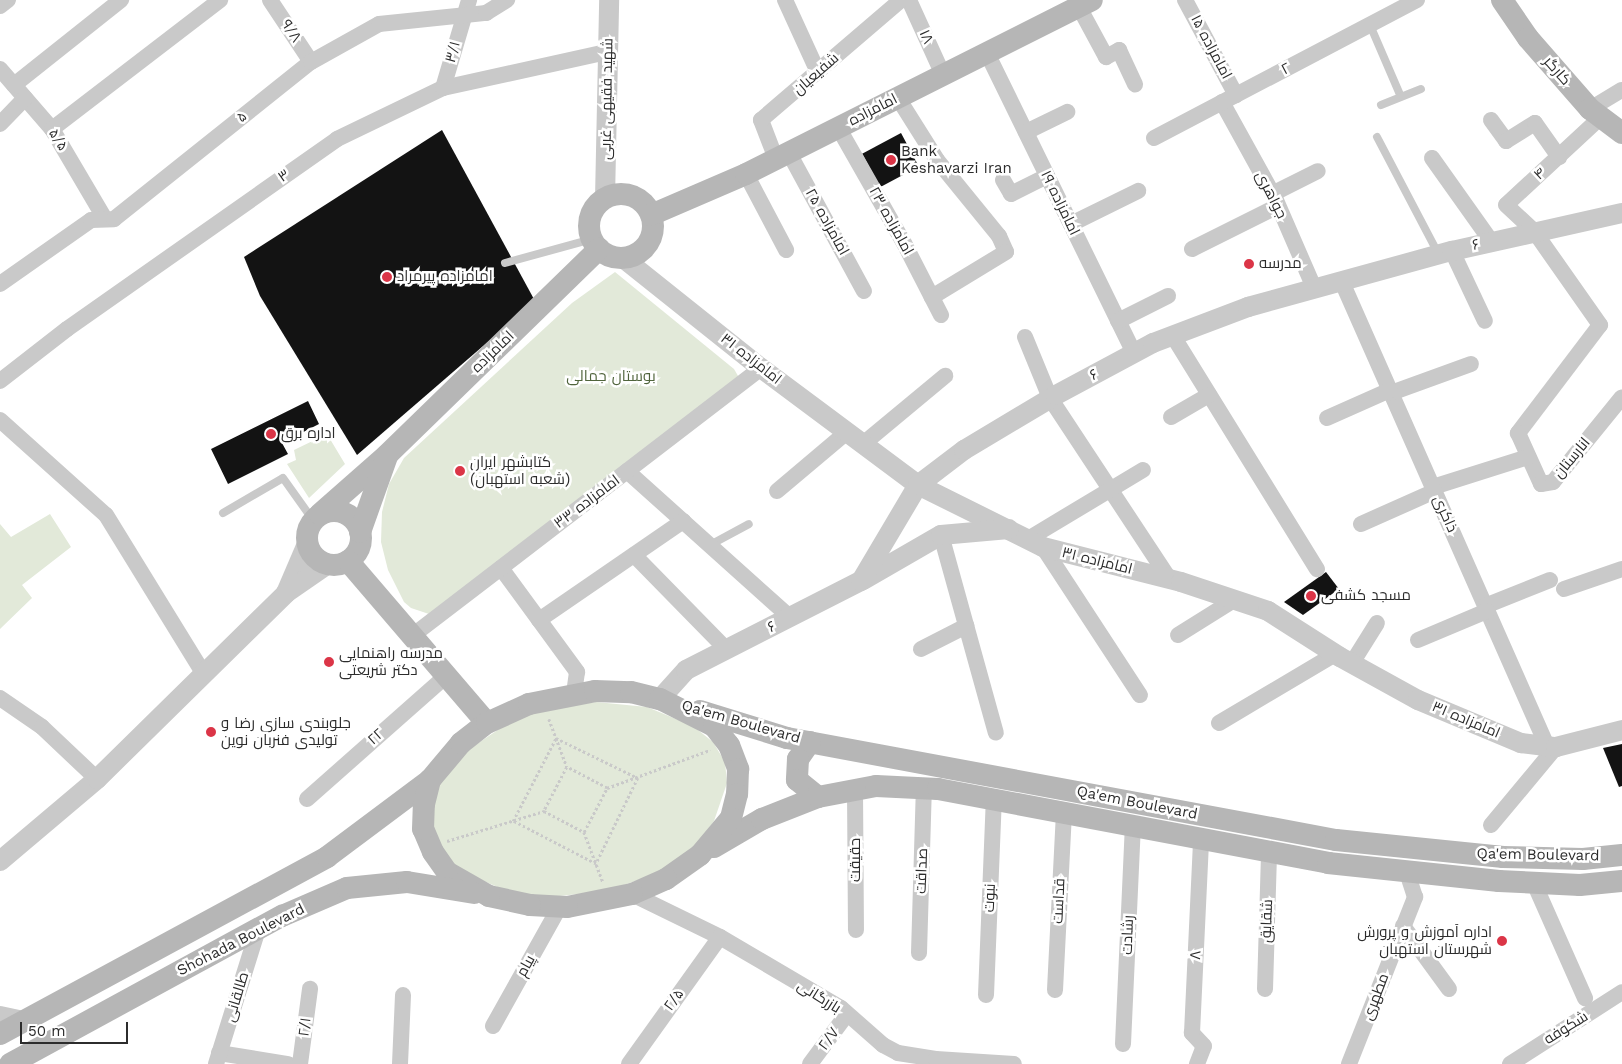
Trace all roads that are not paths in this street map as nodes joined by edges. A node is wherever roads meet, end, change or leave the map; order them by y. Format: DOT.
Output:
graph roads {
  1 [pos="8,0"];
  2 [pos="121,0"];
  3 [pos="220,0"];
  4 [pos="469,0"];
  5 [pos="508,0"];
  6 [pos="609,0"];
  7 [pos="785,0"];
  8 [pos="902,0"];
  9 [pos="910,0"];
  10 [pos="1186,0"];
  11 [pos="1418,0"];
  12 [pos="1502,0"];
  13 [pos="278,3"];
  14 [pos="1085,3"];
  15 [pos="0,6"];
  16 [pos="462,15"];
  17 [pos="1370,25"];
  18 [pos="607,52"];
  19 [pos="986,53"];
  20 [pos="311,62"];
  21 [pos="0,69"];
  22 [pos="818,72"];
  23 [pos="943,75"];
  24 [pos="14,85"];
  25 [pos="1135,85"];
  26 [pos="443,88"];
  27 [pos="1420,90"];
  28 [pos="1622,90"];
  29 [pos="1402,97"];
  30 [pos="25,98"];
  31 [pos="898,98"];
  32 [pos="1229,99"];
  33 [pos="1381,105"];
  34 [pos="1067,112"];
  35 [pos="1596,113"];
  36 [pos="1491,120"];
  37 [pos="0,124"];
  38 [pos="838,128"];
  39 [pos="52,129"];
  40 [pos="1026,132"];
  41 [pos="1622,133"];
  42 [pos="1377,137"];
  43 [pos="1154,138"];
  44 [pos="782,156"];
  45 [pos="1558,157"];
  46 [pos="1432,158"];
  47 [pos="1318,171"];
  48 [pos="746,174"];
  49 [pos="1047,176"];
  50 [pos="1003,180"];
  51 [pos="1138,191"];
  52 [pos="605,199"];
  53 [pos="1275,200"];
  54 [pos="651,215"];
  55 [pos="1620,217"];
  56 [pos="106,220"];
  57 [pos="1071,224"];
  58 [pos="1534,232"];
  59 [pos="1491,241"];
  60 [pos="595,244"];
  61 [pos="1192,249"];
  62 [pos="786,250"];
  63 [pos="1445,252"];
  64 [pos="623,258"];
  65 [pos="505,263"];
  66 [pos="1342,282"];
  67 [pos="0,284"];
  68 [pos="1315,290"];
  69 [pos="864,291"];
  70 [pos="1168,296"];
  71 [pos="932,298"];
  72 [pos="941,315"];
  73 [pos="1485,320"];
  74 [pos="1118,321"];
  75 [pos="1173,336"];
  76 [pos="1025,337"];
  77 [pos="1134,354"];
  78 [pos="1471,364"];
  79 [pos="761,368"];
  80 [pos="945,376"];
  81 [pos="0,381"];
  82 [pos="1391,392"];
  83 [pos="1209,395"];
  84 [pos="1622,397"];
  85 [pos="1050,398"];
  86 [pos="1171,416"];
  87 [pos="1327,418"];
  88 [pos="0,420"];
  89 [pos="847,432"];
  90 [pos="863,444"];
  91 [pos="1526,454"];
  92 [pos="387,455"];
  93 [pos="1143,470"];
  94 [pos="627,471"];
  95 [pos="918,485"];
  96 [pos="1110,489"];
  97 [pos="1434,489"];
  98 [pos="777,491"];
  99 [pos="223,513"];
  100 [pos="316,517"];
  101 [pos="683,521"];
  102 [pos="749,524"];
  103 [pos="1361,524"];
  104 [pos="1011,529"];
  105 [pos="360,532"];
  106 [pos="941,535"];
  107 [pos="1036,543"];
  108 [pos="307,544"];
  109 [pos="710,545"];
  110 [pos="634,554"];
  111 [pos="338,563"];
  112 [pos="501,568"];
  113 [pos="1317,569"];
  114 [pos="1622,569"];
  115 [pos="1170,580"];
  116 [pos="1550,580"];
  117 [pos="861,581"];
  118 [pos="1564,589"];
  119 [pos="286,593"];
  120 [pos="1234,600"];
  121 [pos="1486,608"];
  122 [pos="790,617"];
  123 [pos="539,620"];
  124 [pos="1377,623"];
  125 [pos="966,626"];
  126 [pos="1178,635"];
  127 [pos="412,636"];
  128 [pos="1418,640"];
  129 [pos="921,649"];
  130 [pos="727,650"];
  131 [pos="1343,658"];
  132 [pos="204,674"];
  133 [pos="446,676"];
  134 [pos="574,694"];
  135 [pos="1140,695"];
  136 [pos="0,698"];
  137 [pos="660,698"];
  138 [pos="487,723"];
  139 [pos="1219,723"];
  140 [pos="1622,730"];
  141 [pos="996,733"];
  142 [pos="810,742"];
  143 [pos="1552,747"];
  144 [pos="97,779"];
  145 [pos="430,780"];
  146 [pos="924,789"];
  147 [pos="855,790"];
  148 [pos="818,797"];
  149 [pos="307,798"];
  150 [pos="994,800"];
  151 [pos="1064,813"];
  152 [pos="1490,825"];
  153 [pos="1133,826"];
  154 [pos="1201,839"];
  155 [pos="1269,852"];
  156 [pos="700,855"];
  157 [pos="1622,855"];
  158 [pos="0,860"];
  159 [pos="1407,873"];
  160 [pos="1622,881"];
  161 [pos="1534,883"];
  162 [pos="632,894"];
  163 [pos="489,896"];
  164 [pos="560,906"];
  165 [pos="1404,926"];
  166 [pos="258,929"];
  167 [pos="856,930"];
  168 [pos="720,937"];
  169 [pos="919,953"];
  170 [pos="310,989"];
  171 [pos="1265,989"];
  172 [pos="1449,989"];
  173 [pos="1055,990"];
  174 [pos="1622,992"];
  175 [pos="403,994"];
  176 [pos="986,995"];
  177 [pos="1585,998"];
  178 [pos="847,1014"];
  179 [pos="0,1016"];
  180 [pos="23,1021"];
  181 [pos="493,1026"];
  182 [pos="0,1034"];
  183 [pos="1123,1044"];
  184 [pos="218,1058"];
  185 [pos="10,1064"];
  186 [pos="288,1064"];
  187 [pos="300,1064"];
  188 [pos="400,1064"];
  189 [pos="629,1064"];
  190 [pos="810,1064"];
  191 [pos="1014,1064"];
  192 [pos="1197,1064"];
  193 [pos="1349,1064"];
  194 [pos="1510,1064"];
  1 -- 15 [label="street"];
  2 -- 24 [label="street"];
  3 -- 39 [label="street"];
  4 -- 16 [label="street, ۳/۱"];
  5 -- 16 [label="street, ۵"];
  6 -- 18 [label="street, شهید فقیهی غربی"];
  7 -- 22 [label="street"];
  8 -- 22 [label="street, شفیعیان"];
  9 -- 23 [label="street, ۱۸"];
  10 -- 32 [label="street, امامزاده ۱۵"];
  11 -- 17 [label="street, ۲"];
  12 -- 35 [label="main road, کارگر"];
  13 -- 20 [label="street, ۹/۸"];
  14 -- 19 [label="main road, امامزاده"];
  14 -- 25 [label="street"];
  16 -- 20 [label="street, ۵"];
  16 -- 26 [label="street, ۳/۱"];
  17 -- 29 [label="lane"];
  17 -- 32 [label="street, ۲"];
  18 -- 26 [label="street, ۳"];
  18 -- 52 [label="street, شهید فقیهی غربی"];
  19 -- 23 [label="main road, امامزاده"];
  19 -- 40 [label="street, امامزاده ۱۹"];
  20 -- 56 [label="street, ۵"];
  21 -- 24 [label="street, ۵/۵"];
  22 -- 44 [label="street, شفیعیان"];
  23 -- 31 [label="main road, امامزاده"];
  24 -- 30 [label="street, ۵/۵"];
  26 -- 81 [label="street, ۳"];
  27 -- 29 [label="lane"];
  28 -- 35 [label="street"];
  29 -- 33 [label="lane"];
  30 -- 37 [label="street"];
  30 -- 39 [label="street, ۵/۵"];
  31 -- 38 [label="main road, امامزاده"];
  31 -- 71 [label="street"];
  32 -- 43 [label="street, ۲"];
  32 -- 53 [label="street, جواهری"];
  34 -- 40 [label="street"];
  35 -- 41 [label="main road, کارگر"];
  35 -- 45 [label="street, ۴"];
  36 -- 45 [label="street"];
  38 -- 44 [label="main road, امامزاده"];
  38 -- 71 [label="street, امامزاده ۲۳"];
  39 -- 56 [label="street, ۵/۵"];
  40 -- 49 [label="street, امامزاده ۱۹"];
  42 -- 63 [label="lane"];
  44 -- 48 [label="main road, امامزاده"];
  44 -- 69 [label="street, امامزاده ۲۵"];
  45 -- 58 [label="street, ۴"];
  46 -- 59 [label="street"];
  47 -- 53 [label="street"];
  48 -- 54 [label="main road, امامزاده"];
  48 -- 62 [label="street"];
  49 -- 50 [label="street"];
  49 -- 57 [label="street, امامزاده ۱۹"];
  51 -- 57 [label="street"];
  52 -- 54 [label="main road"];
  52 -- 60 [label="main road"];
  53 -- 61 [label="street"];
  53 -- 68 [label="street, جواهری"];
  54 -- 64 [label="main road"];
  55 -- 58 [label="street, ۶"];
  56 -- 67 [label="street, ۵"];
  57 -- 74 [label="street, امامزاده ۱۹"];
  58 -- 59 [label="street, ۶"];
  58 -- 91 [label="street"];
  59 -- 63 [label="street, ۶"];
  60 -- 64 [label="main road"];
  60 -- 65 [label="lane"];
  60 -- 92 [label="main road, امامزاده"];
  63 -- 66 [label="street, ۶"];
  63 -- 73 [label="street"];
  64 -- 79 [label="street, امامزاده ۳۱"];
  66 -- 68 [label="street, ۶"];
  66 -- 82 [label="street, ذاکری"];
  68 -- 75 [label="street, ۶"];
  70 -- 74 [label="street"];
  71 -- 72 [label="street, امامزاده ۲۳"];
  74 -- 77 [label="street, امامزاده ۱۹"];
  75 -- 77 [label="street, ۶"];
  75 -- 83 [label="street"];
  76 -- 85 [label="street"];
  77 -- 85 [label="street, ۶"];
  78 -- 82 [label="street"];
  79 -- 89 [label="street, امامزاده ۳۱"];
  79 -- 94 [label="street, امامزاده ۳۳"];
  80 -- 90 [label="street"];
  82 -- 87 [label="street"];
  82 -- 97 [label="street, ذاکری"];
  83 -- 86 [label="street"];
  83 -- 113 [label="street"];
  84 -- 91 [label="street, انارستان"];
  85 -- 95 [label="street, ۶"];
  85 -- 96 [label="street"];
  88 -- 132 [label="street"];
  89 -- 90 [label="street, امامزاده ۳۱"];
  89 -- 98 [label="street"];
  90 -- 95 [label="street, امامزاده ۳۱"];
  91 -- 97 [label="street"];
  92 -- 100 [label="main road, امامزاده"];
  92 -- 105 [label="main road"];
  93 -- 96 [label="street"];
  94 -- 101 [label="street"];
  94 -- 112 [label="street, امامزاده ۳۳"];
  95 -- 104 [label="street, امامزاده ۳۱"];
  95 -- 117 [label="street, ۶"];
  96 -- 107 [label="street"];
  96 -- 115 [label="street"];
  97 -- 103 [label="street"];
  97 -- 121 [label="street, ذاکری"];
  99 -- 100 [label="lane"];
  100 -- 105 [label="main road"];
  100 -- 108 [label="main road"];
  101 -- 109 [label="street"];
  101 -- 110 [label="street"];
  102 -- 109 [label="lane"];
  104 -- 106 [label="street"];
  104 -- 107 [label="street, امامزاده ۳۱"];
  105 -- 111 [label="main road"];
  106 -- 117 [label="street"];
  106 -- 125 [label="street"];
  107 -- 115 [label="street, امامزاده ۳۱"];
  107 -- 135 [label="street"];
  108 -- 111 [label="main road"];
  108 -- 119 [label="street"];
  109 -- 122 [label="street"];
  110 -- 123 [label="street"];
  110 -- 130 [label="street"];
  111 -- 119 [label="street"];
  111 -- 127 [label="main road"];
  112 -- 123 [label="street"];
  112 -- 127 [label="street, امامزاده ۳۳"];
  114 -- 118 [label="street"];
  115 -- 120 [label="street, امامزاده ۳۱"];
  116 -- 121 [label="street"];
  117 -- 122 [label="street, ۶"];
  119 -- 132 [label="street"];
  120 -- 126 [label="street"];
  120 -- 131 [label="street, امامزاده ۳۱"];
  121 -- 128 [label="street"];
  121 -- 143 [label="street, ذاکری"];
  122 -- 130 [label="street, ۶"];
  123 -- 134 [label="street"];
  124 -- 131 [label="street"];
  125 -- 129 [label="street"];
  125 -- 141 [label="street"];
  127 -- 133 [label="main road"];
  130 -- 137 [label="street, ۶"];
  131 -- 139 [label="street"];
  131 -- 143 [label="street, امامزاده ۳۱"];
  132 -- 144 [label="street"];
  133 -- 138 [label="main road"];
  133 -- 149 [label="street, ۲۲"];
  134 -- 137 [label="main road"];
  134 -- 138 [label="main road"];
  136 -- 144 [label="street"];
  137 -- 142 [label="main road, Qa'em Boulevard"];
  137 -- 156 [label="main road"];
  138 -- 145 [label="main road"];
  140 -- 143 [label="street, امامزاده ۳۱"];
  142 -- 148 [label="main road"];
  142 -- 157 [label="main road, Qa'em Boulevard"];
  143 -- 152 [label="street"];
  144 -- 158 [label="street"];
  145 -- 163 [label="main road"];
  145 -- 180 [label="main road, Shohada Boulevard"];
  146 -- 147 [label="main road, Qa'em Boulevard"];
  146 -- 150 [label="main road, Qa'em Boulevard"];
  146 -- 169 [label="street, صداقت"];
  147 -- 148 [label="main road, Qa'em Boulevard"];
  147 -- 167 [label="street, حقیقت"];
  148 -- 156 [label="main road, Qa'em Boulevard"];
  150 -- 151 [label="main road, Qa'em Boulevard"];
  150 -- 176 [label="street, نبوت"];
  151 -- 153 [label="main road, Qa'em Boulevard"];
  151 -- 173 [label="street, قداست"];
  153 -- 154 [label="main road, Qa'em Boulevard"];
  153 -- 183 [label="street, رشادت"];
  154 -- 155 [label="main road, Qa'em Boulevard"];
  154 -- 192 [label="street, ۸"];
  155 -- 159 [label="main road, Qa'em Boulevard"];
  155 -- 171 [label="street, شقایق"];
  156 -- 162 [label="main road, Shohada Boulevard"];
  159 -- 161 [label="main road, Qa'em Boulevard"];
  159 -- 165 [label="street, مطهری"];
  160 -- 161 [label="main road, Qa'em Boulevard"];
  161 -- 177 [label="street"];
  162 -- 164 [label="main road, Shohada Boulevard"];
  162 -- 168 [label="street, بازرگانی"];
  163 -- 164 [label="main road, Shohada Boulevard"];
  163 -- 166 [label="main road, Shohada Boulevard"];
  164 -- 181 [label="street, پیام"];
  165 -- 172 [label="street"];
  165 -- 193 [label="street, مطهری"];
  166 -- 184 [label="street, طالقانی"];
  166 -- 185 [label="main road, Shohada Boulevard"];
  168 -- 178 [label="street, بازرگانی"];
  168 -- 189 [label="street, ۲/۵"];
  170 -- 187 [label="street, ۲/۱"];
  174 -- 194 [label="street, شکوفه"];
  175 -- 188 [label="street"];
  178 -- 190 [label="street, ۲/۷"];
  178 -- 191 [label="street, بازرگانی"];
  179 -- 180 [label="street"];
  180 -- 182 [label="main road, Shohada Boulevard"];
  184 -- 186 [label="street"];
}
